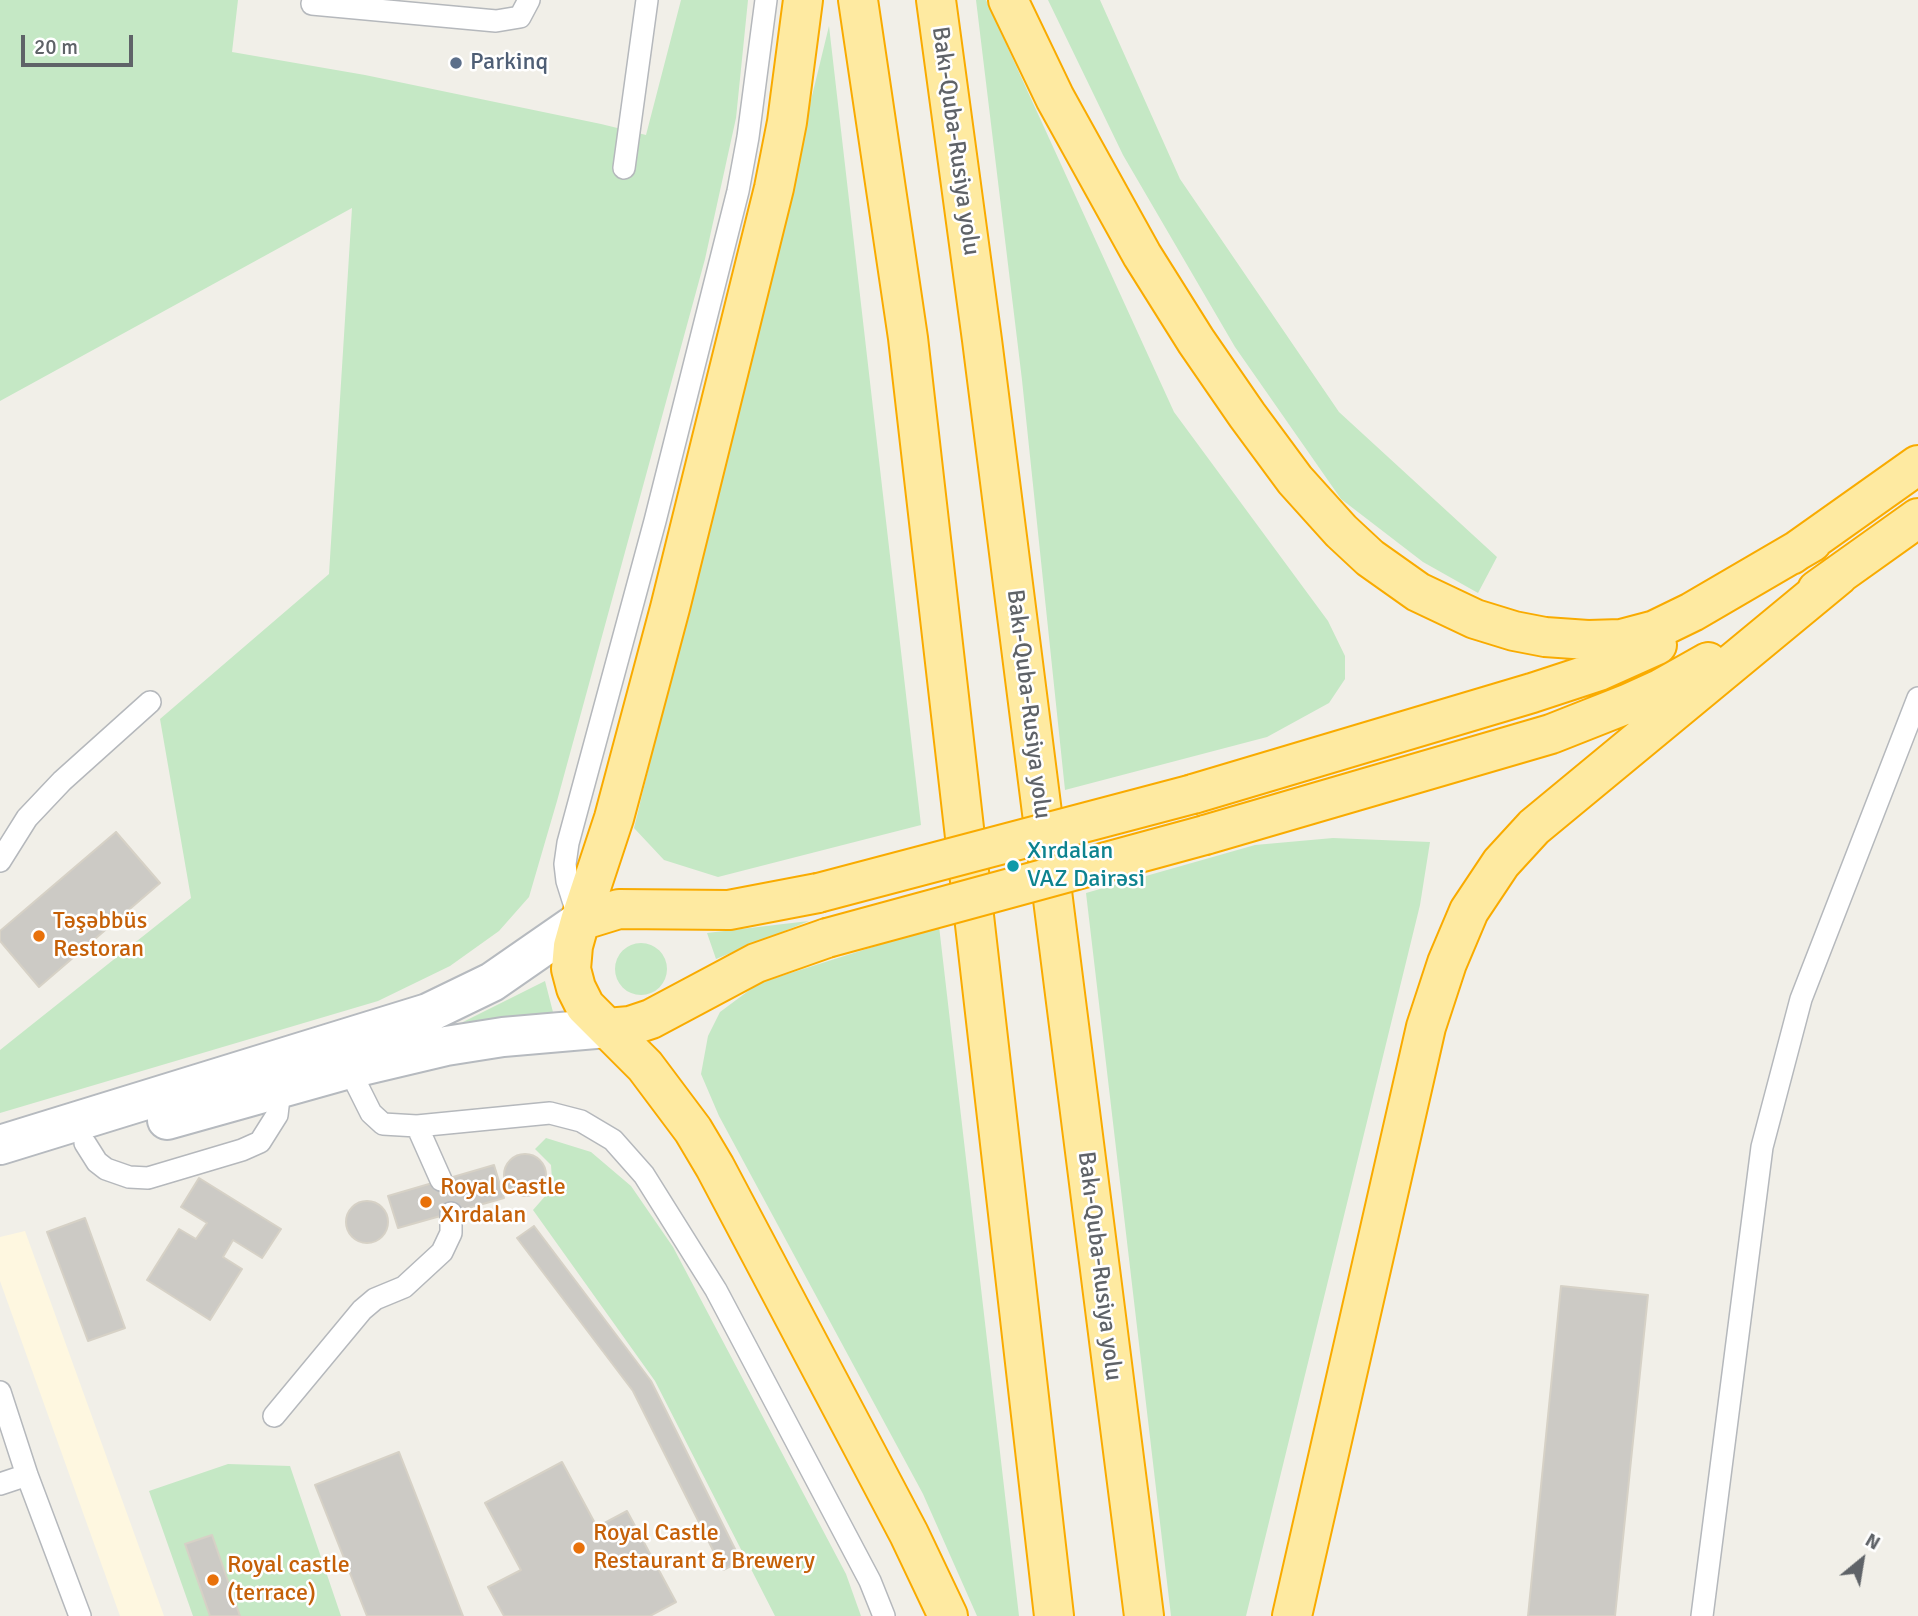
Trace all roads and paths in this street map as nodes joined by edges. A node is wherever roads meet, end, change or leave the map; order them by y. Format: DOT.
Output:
graph roads {
  1 [pos="529,0"];
  2 [pos="647,0"];
  3 [pos="766,0"];
  4 [pos="803,0"];
  5 [pos="858,0"];
  6 [pos="936,0"];
  7 [pos="1008,0"];
  8 [pos="312,4"];
  9 [pos="624,168"];
  10 [pos="1918,465"];
  11 [pos="1918,518"];
  12 [pos="1812,542"];
  13 [pos="1839,575"];
  14 [pos="1918,698"];
  15 [pos="150,702"];
  16 [pos="0,861"];
  17 [pos="580,920"];
  18 [pos="607,1028"];
  19 [pos="349,1069"];
  20 [pos="276,1075"];
  21 [pos="417,1126"];
  22 [pos="82,1132"];
  23 [pos="0,1144"];
  24 [pos="0,1166"];
  25 [pos="441,1181"];
  26 [pos="452,1213"];
  27 [pos="0,1392"];
  28 [pos="274,1416"];
  29 [pos="27,1475"];
  30 [pos="0,1485"];
  31 [pos="80,1616"];
  32 [pos="884,1616"];
  33 [pos="948,1616"];
  34 [pos="1054,1616"];
  35 [pos="1144,1616"];
  36 [pos="1292,1616"];
  37 [pos="1702,1616"];
  1 -- 8 [label="lane"];
  2 -- 9 [label="lane"];
  3 -- 17 [label="lane"];
  4 -- 17 [label="highway"];
  5 -- 34 [label="highway"];
  6 -- 35 [label="highway, Bakı-Quba-Rusiya yolu"];
  7 -- 12 [label="highway"];
  10 -- 12 [label="highway"];
  11 -- 13 [label="highway"];
  12 -- 17 [label="highway, bridge"];
  13 -- 18 [label="highway, bridge"];
  13 -- 36 [label="highway"];
  14 -- 37 [label="lane"];
  15 -- 16 [label="lane"];
  17 -- 18 [label="highway"];
  17 -- 20 [label="main road"];
  18 -- 19 [label="main road"];
  18 -- 33 [label="highway"];
  19 -- 20 [label="main road"];
  19 -- 21 [label="lane"];
  20 -- 22 [label="main road"];
  20 -- 22 [label="lane"];
  21 -- 25 [label="lane"];
  21 -- 32 [label="lane"];
  22 -- 23 [label="main road"];
  22 -- 24 [label="main road"];
  26 -- 28 [label="lane"];
  27 -- 29 [label="lane"];
  29 -- 30 [label="lane"];
  29 -- 31 [label="lane"];
}
